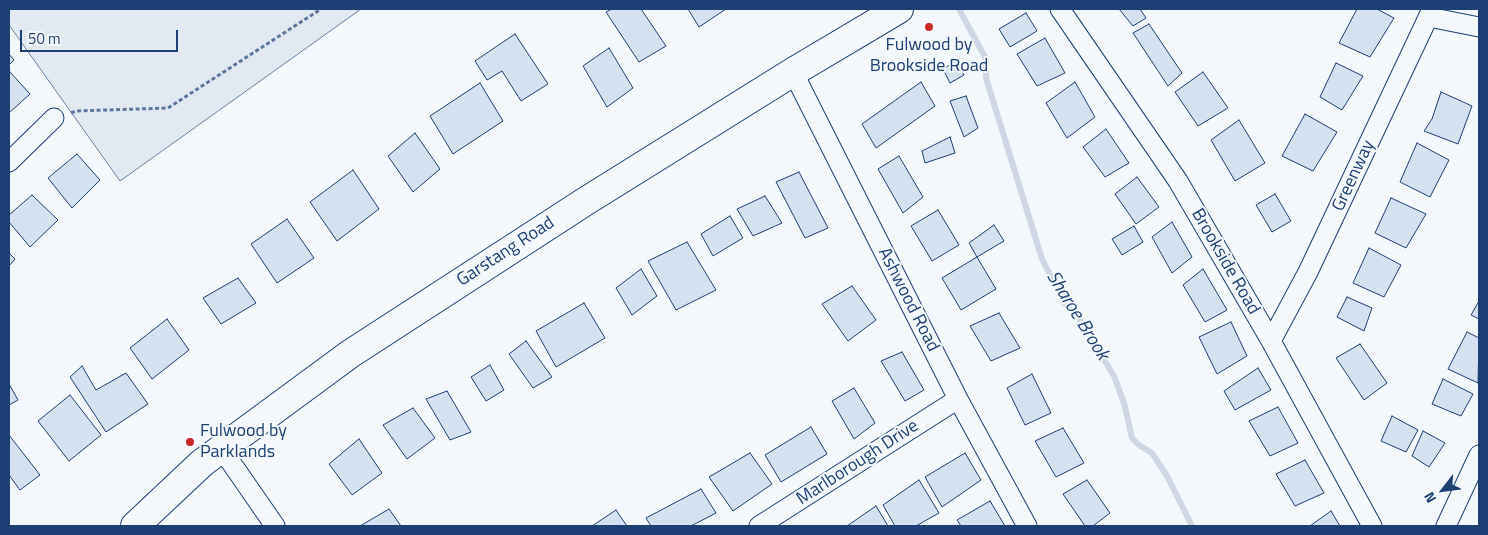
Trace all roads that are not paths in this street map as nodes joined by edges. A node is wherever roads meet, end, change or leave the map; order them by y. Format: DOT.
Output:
graph roads {
  1 [pos="899,9"];
  2 [pos="1060,9"];
  3 [pos="1430,13"];
  4 [pos="1479,27"];
  5 [pos="793,72"];
  6 [pos="54,118"];
  7 [pos="9,162"];
  8 [pos="1271,340"];
  9 [pos="958,399"];
  10 [pos="221,448"];
  11 [pos="1479,454"];
  12 [pos="135,526"];
  13 [pos="275,526"];
  14 [pos="759,526"];
  15 [pos="1027,526"];
  16 [pos="1372,526"];
  17 [pos="1446,526"];
  1 -- 5 [label="highway, Garstang Road"];
  2 -- 8 [label="street, Brookside Road"];
  3 -- 4 [label="street"];
  3 -- 8 [label="street, Greenway"];
  5 -- 9 [label="street, Ashwood Road"];
  5 -- 10 [label="highway, Garstang Road"];
  6 -- 7 [label="street"];
  8 -- 16 [label="street, Brookside Road"];
  9 -- 14 [label="street, Marlborough Drive"];
  9 -- 15 [label="street, Ashwood Road"];
  10 -- 12 [label="highway, Garstang Road"];
  10 -- 13 [label="street"];
  11 -- 17 [label="street"];
}
